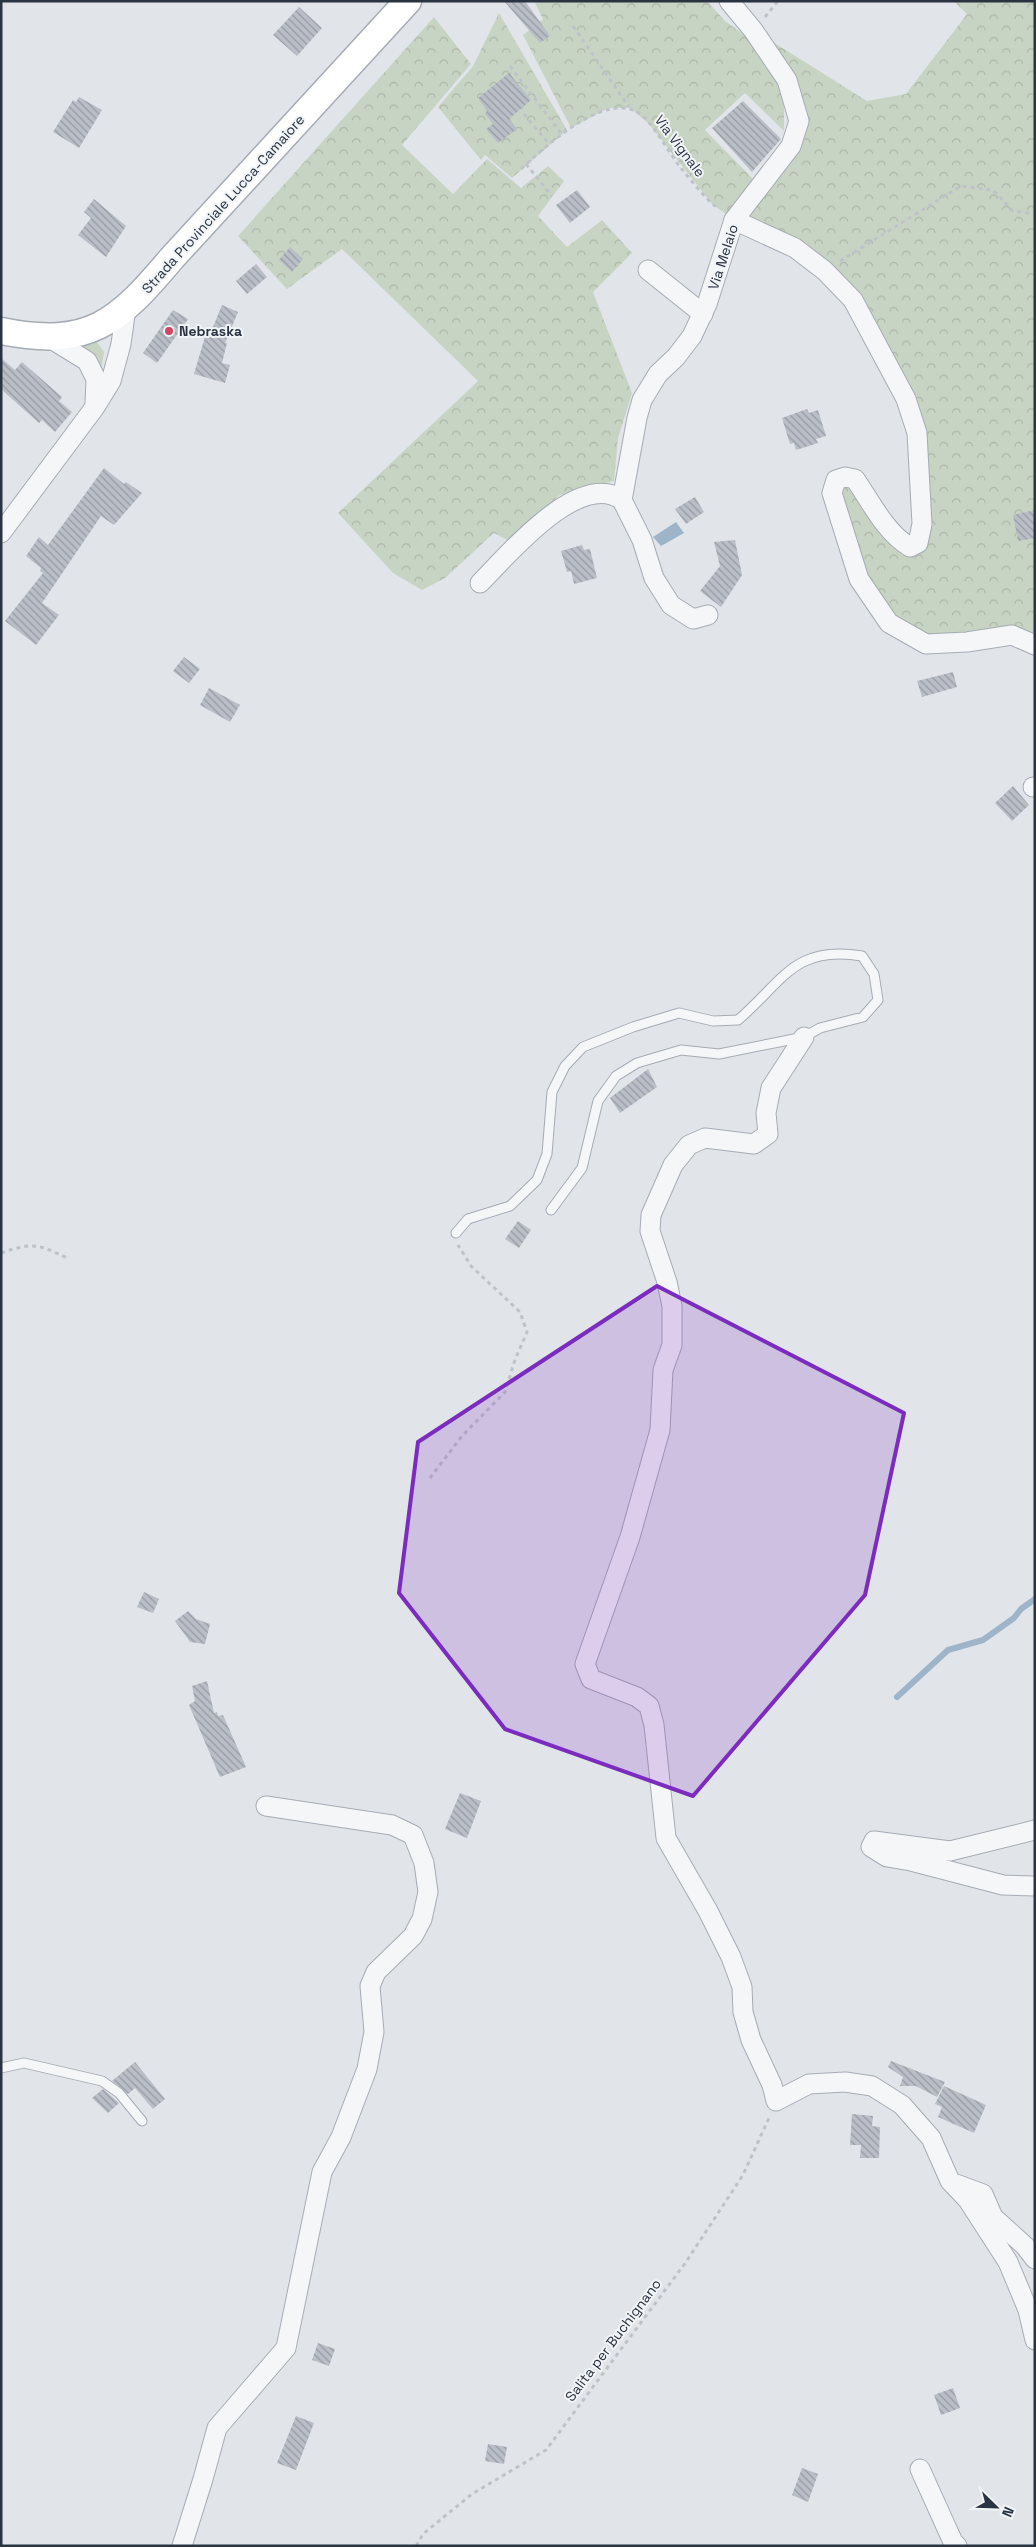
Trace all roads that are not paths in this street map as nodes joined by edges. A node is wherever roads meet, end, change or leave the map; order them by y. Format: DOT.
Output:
graph roads {
  1 [pos="408,1"];
  2 [pos="729,1"];
  3 [pos="734,220"];
  4 [pos="648,270"];
  5 [pos="126,308"];
  6 [pos="703,314"];
  7 [pos="1,331"];
  8 [pos="48,336"];
  9 [pos="95,407"];
  10 [pos="622,500"];
  11 [pos="1,533"];
  12 [pos="480,583"];
  13 [pos="708,615"];
  14 [pos="1035,645"];
  15 [pos="804,1037"];
  16 [pos="551,1210"];
  17 [pos="456,1233"];
  18 [pos="266,1806"];
  19 [pos="1035,1830"];
  20 [pos="1035,1886"];
  21 [pos="1,2068"];
  22 [pos="142,2121"];
  23 [pos="950,2181"];
  24 [pos="1035,2259"];
  25 [pos="1035,2340"];
  26 [pos="920,2469"];
  27 [pos="182,2546"];
  28 [pos="957,2546"];
  1 -- 5 [label="main road, Strada Provinciale Lucca-Camaiore"];
  2 -- 3 [label="street, Via Melaio"];
  3 -- 6 [label="street, Via Melaio"];
  3 -- 14 [label="street"];
  4 -- 6 [label="street"];
  5 -- 8 [label="main road, Strada Provinciale Lucca-Camaiore"];
  5 -- 9 [label="street"];
  6 -- 10 [label="street, Via Melaio"];
  7 -- 8 [label="main road, Strada Provinciale Lucca-Camaiore"];
  8 -- 9 [label="street"];
  9 -- 11 [label="street"];
  10 -- 12 [label="street"];
  10 -- 13 [label="street"];
  15 -- 16 [label="lane"];
  15 -- 17 [label="lane"];
  15 -- 23 [label="street"];
  18 -- 27 [label="street"];
  19 -- 20 [label="street"];
  21 -- 22 [label="lane"];
  23 -- 24 [label="street"];
  23 -- 25 [label="street"];
  26 -- 28 [label="street"];
}
